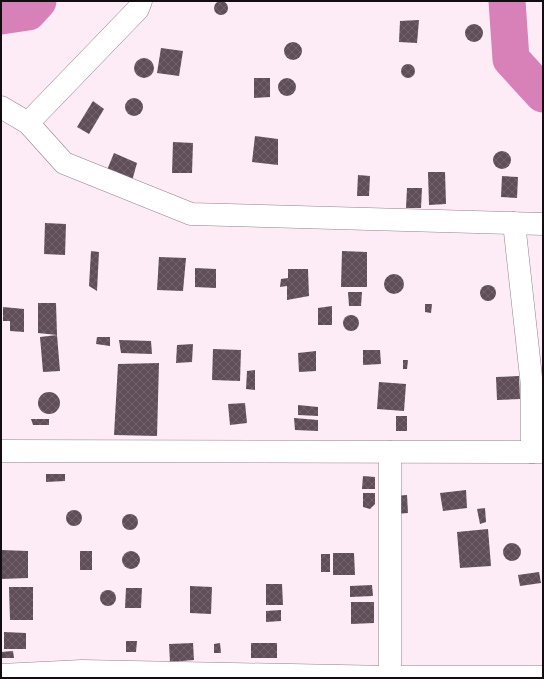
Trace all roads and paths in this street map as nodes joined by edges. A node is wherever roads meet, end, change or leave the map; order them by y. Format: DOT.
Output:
graph roads {
  1 [pos="142,1"];
  2 [pos="1,107"];
  3 [pos="28,123"];
  4 [pos="514,223"];
  5 [pos="543,224"];
  6 [pos="1,452"];
  7 [pos="390,452"];
  8 [pos="537,452"];
  9 [pos="1,675"];
  10 [pos="204,676"];
  11 [pos="543,676"];
  12 [pos="390,677"];
  1 -- 3 [label="street"];
  2 -- 3 [label="street"];
  3 -- 4 [label="street"];
  4 -- 5 [label="street"];
  4 -- 8 [label="street"];
  6 -- 7 [label="street"];
  7 -- 8 [label="street"];
  7 -- 12 [label="street"];
  9 -- 10 [label="street"];
  10 -- 12 [label="street"];
  11 -- 12 [label="street"];
}
